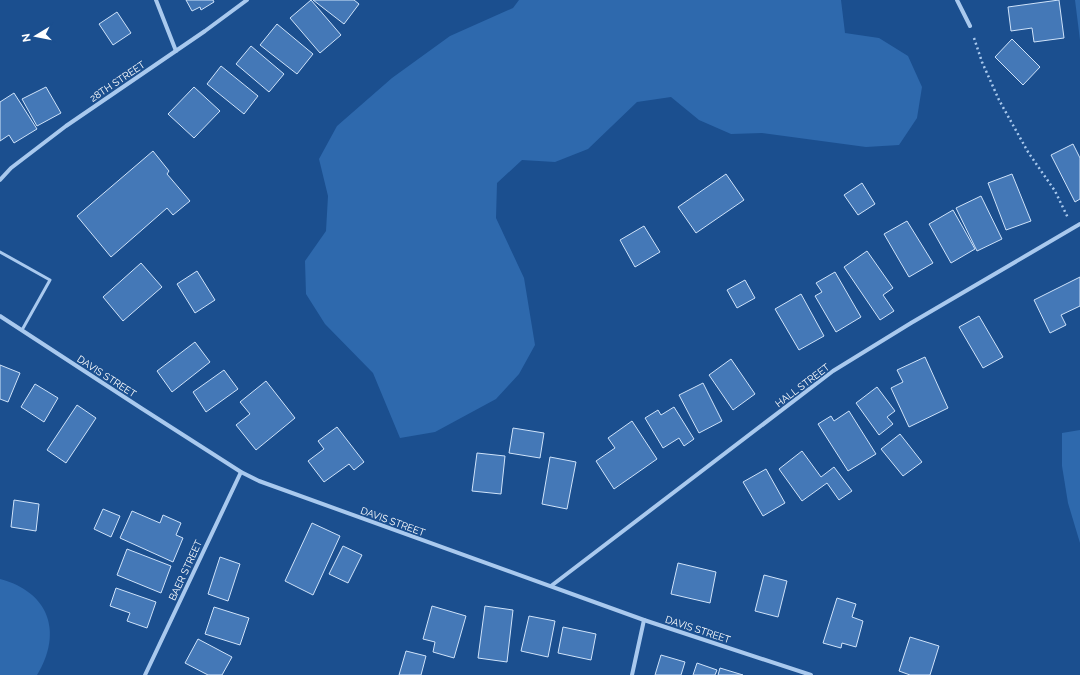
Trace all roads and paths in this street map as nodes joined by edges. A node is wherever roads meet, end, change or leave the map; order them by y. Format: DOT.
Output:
graph roads {
  1 [pos="156,0"];
  2 [pos="247,0"];
  3 [pos="956,0"];
  4 [pos="970,26"];
  5 [pos="176,51"];
  6 [pos="0,180"];
  7 [pos="1080,224"];
  8 [pos="1073,228"];
  9 [pos="0,252"];
  10 [pos="0,316"];
  11 [pos="22,330"];
  12 [pos="241,472"];
  13 [pos="551,586"];
  14 [pos="644,620"];
  15 [pos="145,675"];
  16 [pos="632,675"];
  17 [pos="811,675"];
  1 -- 5 [label="street"];
  2 -- 5 [label="street, 28TH STREET"];
  3 -- 4 [label="street"];
  4 -- 8 [label="path"];
  5 -- 6 [label="street, 28TH STREET"];
  7 -- 8 [label="street, HALL STREET"];
  8 -- 13 [label="street, HALL STREET"];
  9 -- 11 [label="lane"];
  10 -- 11 [label="street, DAVIS STREET"];
  11 -- 12 [label="street, DAVIS STREET"];
  12 -- 13 [label="street, DAVIS STREET"];
  12 -- 15 [label="street, BAER STREET"];
  13 -- 14 [label="street, DAVIS STREET"];
  14 -- 16 [label="street"];
  14 -- 17 [label="street, DAVIS STREET"];
}
